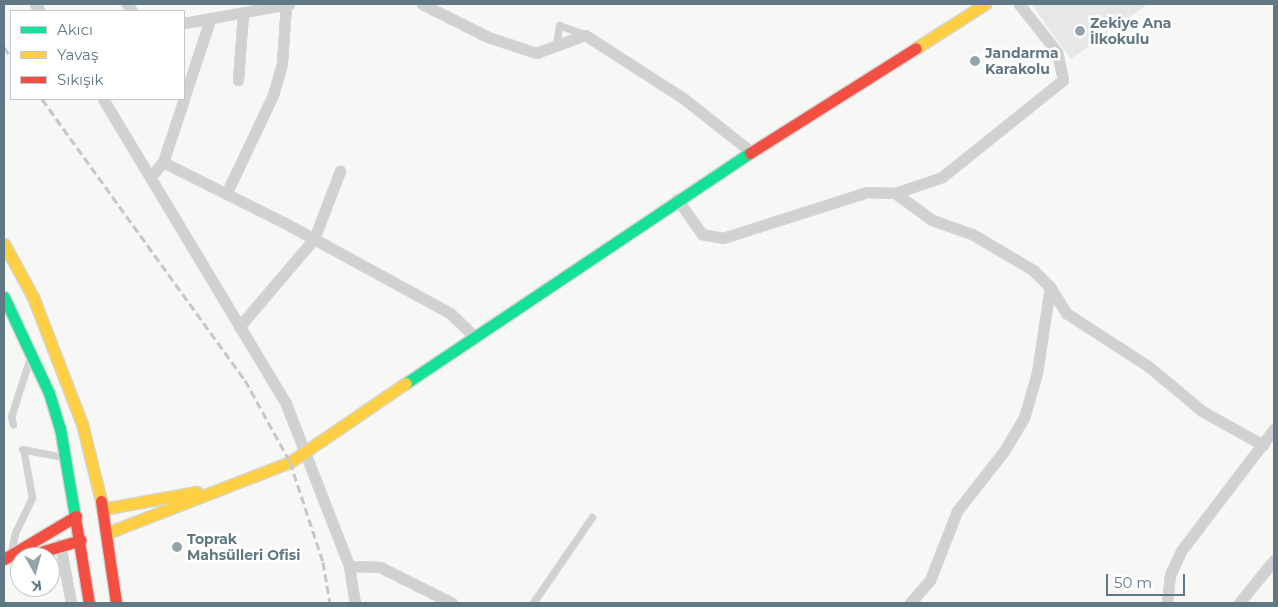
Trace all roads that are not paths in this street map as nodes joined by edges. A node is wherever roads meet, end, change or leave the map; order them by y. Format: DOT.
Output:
graph roads {
  1 [pos="288,4"];
  2 [pos="422,4"];
  3 [pos="985,4"];
  4 [pos="1019,4"];
  5 [pos="243,13"];
  6 [pos="210,20"];
  7 [pos="185,23"];
  8 [pos="585,35"];
  9 [pos="556,46"];
  10 [pos="238,80"];
  11 [pos="185,96"];
  12 [pos="104,100"];
  13 [pos="184,100"];
  14 [pos="750,151"];
  15 [pos="163,162"];
  16 [pos="340,171"];
  17 [pos="152,175"];
  18 [pos="226,194"];
  19 [pos="895,194"];
  20 [pos="677,199"];
  21 [pos="314,239"];
  22 [pos="4,244"];
  23 [pos="1050,287"];
  24 [pos="4,297"];
  25 [pos="239,327"];
  26 [pos="476,338"];
  27 [pos="32,353"];
  28 [pos="13,425"];
  29 [pos="1274,429"];
  30 [pos="1263,445"];
  31 [pos="307,452"];
  32 [pos="67,457"];
  33 [pos="222,487"];
  34 [pos="103,509"];
  35 [pos="76,516"];
  36 [pos="592,517"];
  37 [pos="107,533"];
  38 [pos="81,540"];
  39 [pos="60,544"];
  40 [pos="13,547"];
  41 [pos="28,547"];
  42 [pos="52,547"];
  43 [pos="1274,560"];
  44 [pos="349,566"];
  45 [pos="70,603"];
  46 [pos="89,603"];
  47 [pos="116,603"];
  48 [pos="356,603"];
  49 [pos="452,603"];
  50 [pos="533,603"];
  51 [pos="910,603"];
  52 [pos="1166,603"];
  53 [pos="1239,603"];
  1 -- 5 [label="street"];
  1 -- 18 [label="street"];
  2 -- 9 [label="street"];
  3 -- 14 [label="main road"];
  4 -- 19 [label="street"];
  5 -- 6 [label="street"];
  5 -- 10 [label="street"];
  6 -- 7 [label="street"];
  6 -- 11 [label="street"];
  8 -- 9 [label="street"];
  8 -- 9 [label="lane"];
  8 -- 14 [label="street"];
  12 -- 17 [label="street"];
  13 -- 15 [label="street"];
  14 -- 20 [label="main road"];
  15 -- 17 [label="street"];
  15 -- 18 [label="street"];
  16 -- 21 [label="street"];
  17 -- 25 [label="street"];
  18 -- 21 [label="street"];
  19 -- 20 [label="street"];
  19 -- 23 [label="street"];
  20 -- 26 [label="main road"];
  21 -- 25 [label="street"];
  21 -- 26 [label="street"];
  22 -- 34 [label="main road"];
  23 -- 30 [label="street"];
  23 -- 51 [label="street"];
  24 -- 27 [label="main road"];
  25 -- 31 [label="street"];
  26 -- 31 [label="main road"];
  27 -- 28 [label="lane"];
  27 -- 32 [label="main road"];
  29 -- 30 [label="street"];
  30 -- 52 [label="street"];
  31 -- 33 [label="main road"];
  31 -- 44 [label="street"];
  32 -- 35 [label="main road"];
  32 -- 40 [label="lane"];
  33 -- 34 [label="main road"];
  33 -- 37 [label="main road"];
  34 -- 35 [label="main road"];
  34 -- 37 [label="main road"];
  35 -- 38 [label="main road"];
  35 -- 41 [label="main road"];
  36 -- 50 [label="lane"];
  37 -- 38 [label="main road"];
  37 -- 47 [label="main road"];
  38 -- 39 [label="main road"];
  38 -- 46 [label="main road"];
  39 -- 42 [label="main road"];
  39 -- 45 [label="street"];
  43 -- 53 [label="street"];
  44 -- 48 [label="street"];
  44 -- 49 [label="street"];
}
